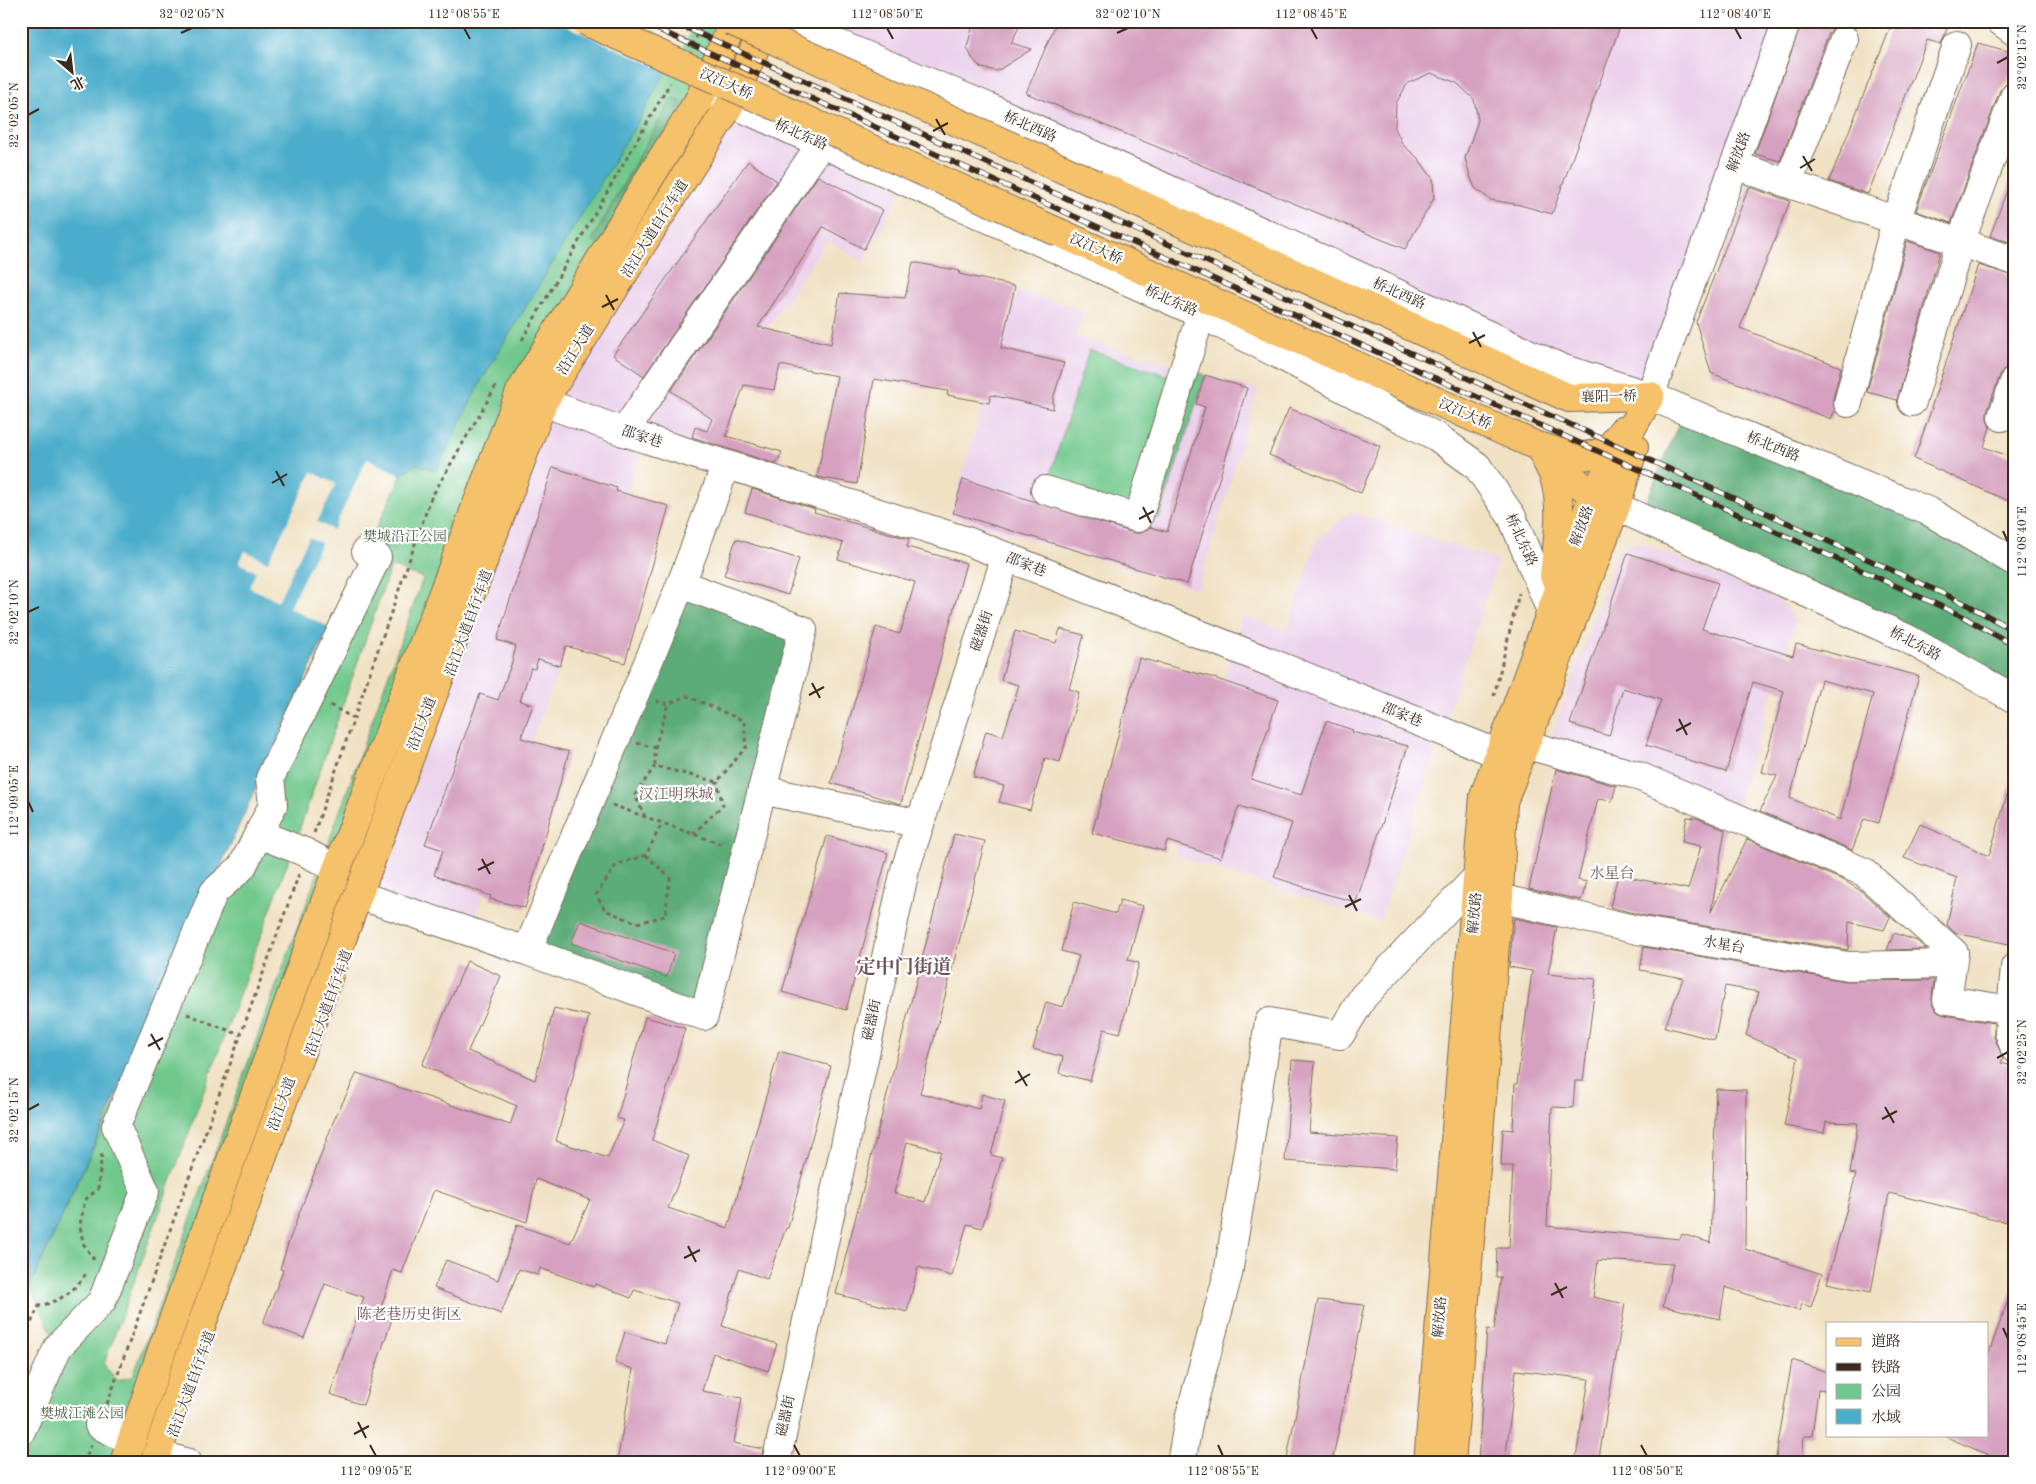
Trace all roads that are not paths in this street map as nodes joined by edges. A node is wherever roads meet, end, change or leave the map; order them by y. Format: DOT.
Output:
graph roads {
  1 [pos="585,21"];
  2 [pos="732,21"];
  3 [pos="767,21"];
  4 [pos="784,21"];
  5 [pos="1787,21"];
  6 [pos="2000,21"];
  7 [pos="2015,32"];
  8 [pos="1844,39"];
  9 [pos="1957,45"];
  10 [pos="704,90"];
  11 [pos="2015,95"];
  12 [pos="731,103"];
  13 [pos="821,144"];
  14 [pos="1734,165"];
  15 [pos="1788,183"];
  16 [pos="1896,220"];
  17 [pos="1960,243"];
  18 [pos="2015,262"];
  19 [pos="1201,314"];
  20 [pos="2015,380"];
  21 [pos="1650,396"];
  22 [pos="543,402"];
  23 [pos="1912,402"];
  24 [pos="1848,404"];
  25 [pos="2002,417"];
  26 [pos="624,432"];
  27 [pos="1539,446"];
  28 [pos="726,465"];
  29 [pos="1045,490"];
  30 [pos="1605,501"];
  31 [pos="366,551"];
  32 [pos="1006,556"];
  33 [pos="2015,562"];
  34 [pos="681,584"];
  35 [pos="1551,611"];
  36 [pos="2015,699"];
  37 [pos="1524,744"];
  38 [pos="1499,754"];
  39 [pos="762,790"];
  40 [pos="920,824"];
  41 [pos="259,834"];
  42 [pos="337,869"];
  43 [pos="1478,876"];
  44 [pos="358,895"];
  45 [pos="1499,898"];
  46 [pos="527,951"];
  47 [pos="1952,964"];
  48 [pos="2015,967"];
  49 [pos="2011,1010"];
  50 [pos="2015,1049"];
  51 [pos="99,1425"];
  52 [pos="21,1430"];
  53 [pos="128,1452"];
  54 [pos="155,1458"];
  55 [pos="188,1463"];
  56 [pos="776,1463"];
  57 [pos="1181,1463"];
  58 [pos="1428,1463"];
  59 [pos="1451,1463"];
  1 -- 27 [label="main road, 汉江大桥, bridge"];
  2 -- 10 [label="main road, 沿江大道"];
  2 -- 21 [label="main road, 襄阳一桥, bridge"];
  3 -- 12 [label="main road, 沿江大道"];
  4 -- 21 [label="street, 桥北西路"];
  5 -- 14 [label="street, 解放路"];
  6 -- 7 [label="street"];
  8 -- 15 [label="street"];
  9 -- 16 [label="street"];
  10 -- 12 [label="street, 桥北东路"];
  10 -- 42 [label="main road, 沿江大道"];
  11 -- 17 [label="street"];
  12 -- 13 [label="street, 桥北东路"];
  12 -- 22 [label="main road, 沿江大道"];
  13 -- 19 [label="street, 桥北东路"];
  13 -- 26 [label="street"];
  14 -- 15 [label="street"];
  14 -- 21 [label="street, 解放路"];
  15 -- 16 [label="street"];
  16 -- 17 [label="street"];
  16 -- 24 [label="street"];
  17 -- 18 [label="street"];
  17 -- 23 [label="street"];
  19 -- 29 [label="street"];
  19 -- 35 [label="street, 桥北东路"];
  20 -- 25 [label="street"];
  21 -- 27 [label="main road"];
  21 -- 30 [label="main road, 解放路"];
  21 -- 33 [label="street, 桥北西路"];
  22 -- 26 [label="street, 邵家巷"];
  22 -- 44 [label="main road, 沿江大道"];
  26 -- 28 [label="street, 邵家巷"];
  27 -- 30 [label="main road, 汉江大桥"];
  27 -- 35 [label="main road"];
  28 -- 32 [label="street, 邵家巷"];
  28 -- 34 [label="street"];
  30 -- 35 [label="main road, 解放路"];
  30 -- 36 [label="street, 桥北东路"];
  30 -- 37 [label="main road, 解放路"];
  31 -- 41 [label="street"];
  32 -- 38 [label="street, 邵家巷"];
  32 -- 40 [label="street, 磁器街"];
  34 -- 39 [label="street"];
  34 -- 46 [label="street"];
  35 -- 38 [label="main road, 解放路"];
  37 -- 45 [label="main road, 解放路"];
  37 -- 47 [label="street"];
  38 -- 43 [label="main road, 解放路"];
  39 -- 40 [label="street"];
  39 -- 46 [label="street"];
  40 -- 56 [label="street, 磁器街"];
  41 -- 42 [label="street"];
  41 -- 52 [label="street"];
  42 -- 53 [label="main road, 沿江大道"];
  43 -- 57 [label="street"];
  43 -- 58 [label="main road, 解放路"];
  44 -- 46 [label="street"];
  44 -- 54 [label="main road, 沿江大道"];
  45 -- 47 [label="street, 水星台"];
  45 -- 59 [label="main road, 解放路"];
  47 -- 49 [label="street"];
  48 -- 49 [label="street"];
  49 -- 50 [label="street"];
  51 -- 53 [label="street"];
  54 -- 55 [label="street"];
}
